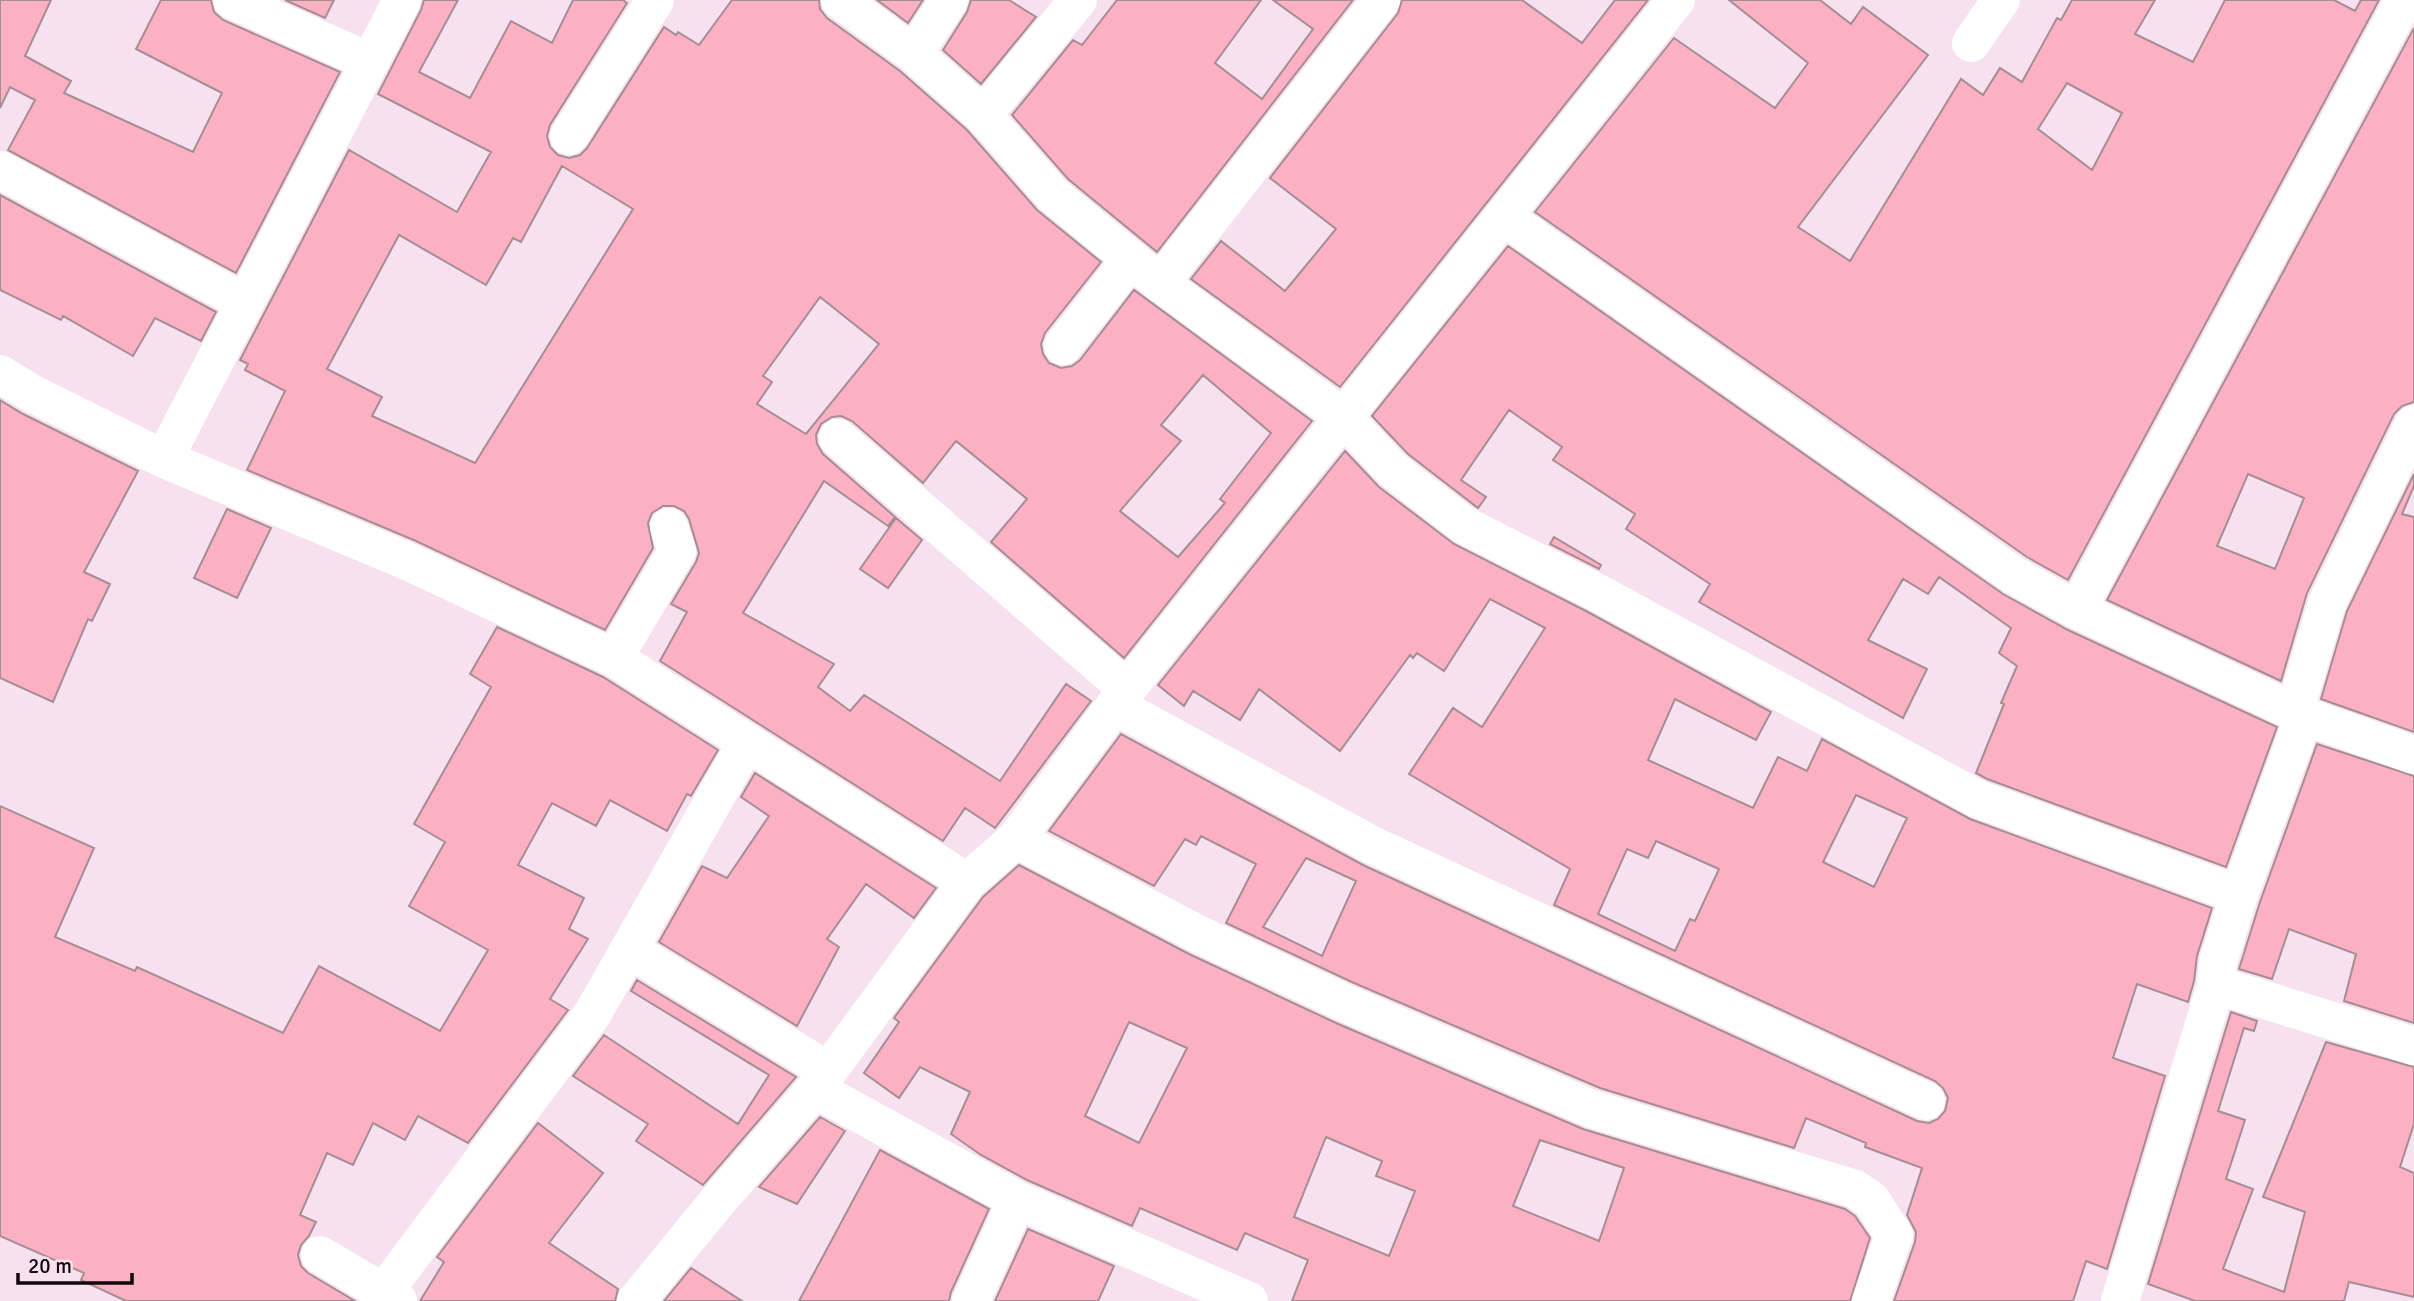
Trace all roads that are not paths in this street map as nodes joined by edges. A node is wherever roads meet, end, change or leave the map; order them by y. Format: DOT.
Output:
graph roads {
  1 [pos="232,0"];
  2 [pos="402,0"];
  3 [pos="655,0"];
  4 [pos="839,0"];
  5 [pos="949,0"];
  6 [pos="1078,0"];
  7 [pos="1381,0"];
  8 [pos="1676,0"];
  9 [pos="2001,0"];
  10 [pos="2404,0"];
  11 [pos="1971,43"];
  12 [pos="914,54"];
  13 [pos="370,62"];
  14 [pos="983,115"];
  15 [pos="569,136"];
  16 [pos="0,170"];
  17 [pos="1504,218"];
  18 [pos="1131,259"];
  19 [pos="1160,283"];
  20 [pos="244,302"];
  21 [pos="1063,346"];
  22 [pos="0,374"];
  23 [pos="1342,416"];
  24 [pos="2414,424"];
  25 [pos="838,438"];
  26 [pos="164,460"];
  27 [pos="669,527"];
  28 [pos="2077,610"];
  29 [pos="614,658"];
  30 [pos="1121,698"];
  31 [pos="2300,713"];
  32 [pos="747,742"];
  33 [pos="2414,755"];
  34 [pos="1016,839"];
  35 [pos="967,882"];
  36 [pos="2239,895"];
  37 [pos="630,950"];
  38 [pos="2216,985"];
  39 [pos="2414,1046"];
  40 [pos="821,1080"];
  41 [pos="1926,1101"];
  42 [pos="1017,1200"];
  43 [pos="320,1255"];
  44 [pos="391,1296"];
  45 [pos="636,1301"];
  46 [pos="971,1301"];
  47 [pos="1250,1301"];
  48 [pos="1871,1301"];
  49 [pos="2120,1301"];
  1 -- 13 [label="street"];
  2 -- 13 [label="street"];
  3 -- 15 [label="street"];
  4 -- 12 [label="street"];
  5 -- 12 [label="street"];
  6 -- 14 [label="street"];
  7 -- 19 [label="street"];
  8 -- 17 [label="street"];
  9 -- 11 [label="street"];
  10 -- 28 [label="street"];
  12 -- 14 [label="street"];
  13 -- 20 [label="street"];
  14 -- 18 [label="street"];
  16 -- 20 [label="street"];
  17 -- 23 [label="street"];
  17 -- 28 [label="street"];
  18 -- 19 [label="street"];
  18 -- 21 [label="street"];
  19 -- 23 [label="street"];
  20 -- 26 [label="street"];
  22 -- 26 [label="street"];
  23 -- 30 [label="street"];
  23 -- 36 [label="street"];
  24 -- 31 [label="street"];
  25 -- 30 [label="street"];
  26 -- 29 [label="street"];
  27 -- 29 [label="street"];
  28 -- 31 [label="street"];
  29 -- 32 [label="street"];
  30 -- 34 [label="street"];
  30 -- 41 [label="street"];
  31 -- 33 [label="street"];
  31 -- 36 [label="street"];
  32 -- 35 [label="street"];
  32 -- 37 [label="street"];
  34 -- 35 [label="street"];
  34 -- 48 [label="street"];
  35 -- 40 [label="street"];
  36 -- 38 [label="street"];
  37 -- 40 [label="street"];
  37 -- 44 [label="street"];
  38 -- 39 [label="street"];
  38 -- 49 [label="street"];
  40 -- 42 [label="street"];
  40 -- 45 [label="street"];
  42 -- 46 [label="street"];
  42 -- 47 [label="street"];
  43 -- 44 [label="street"];
}
